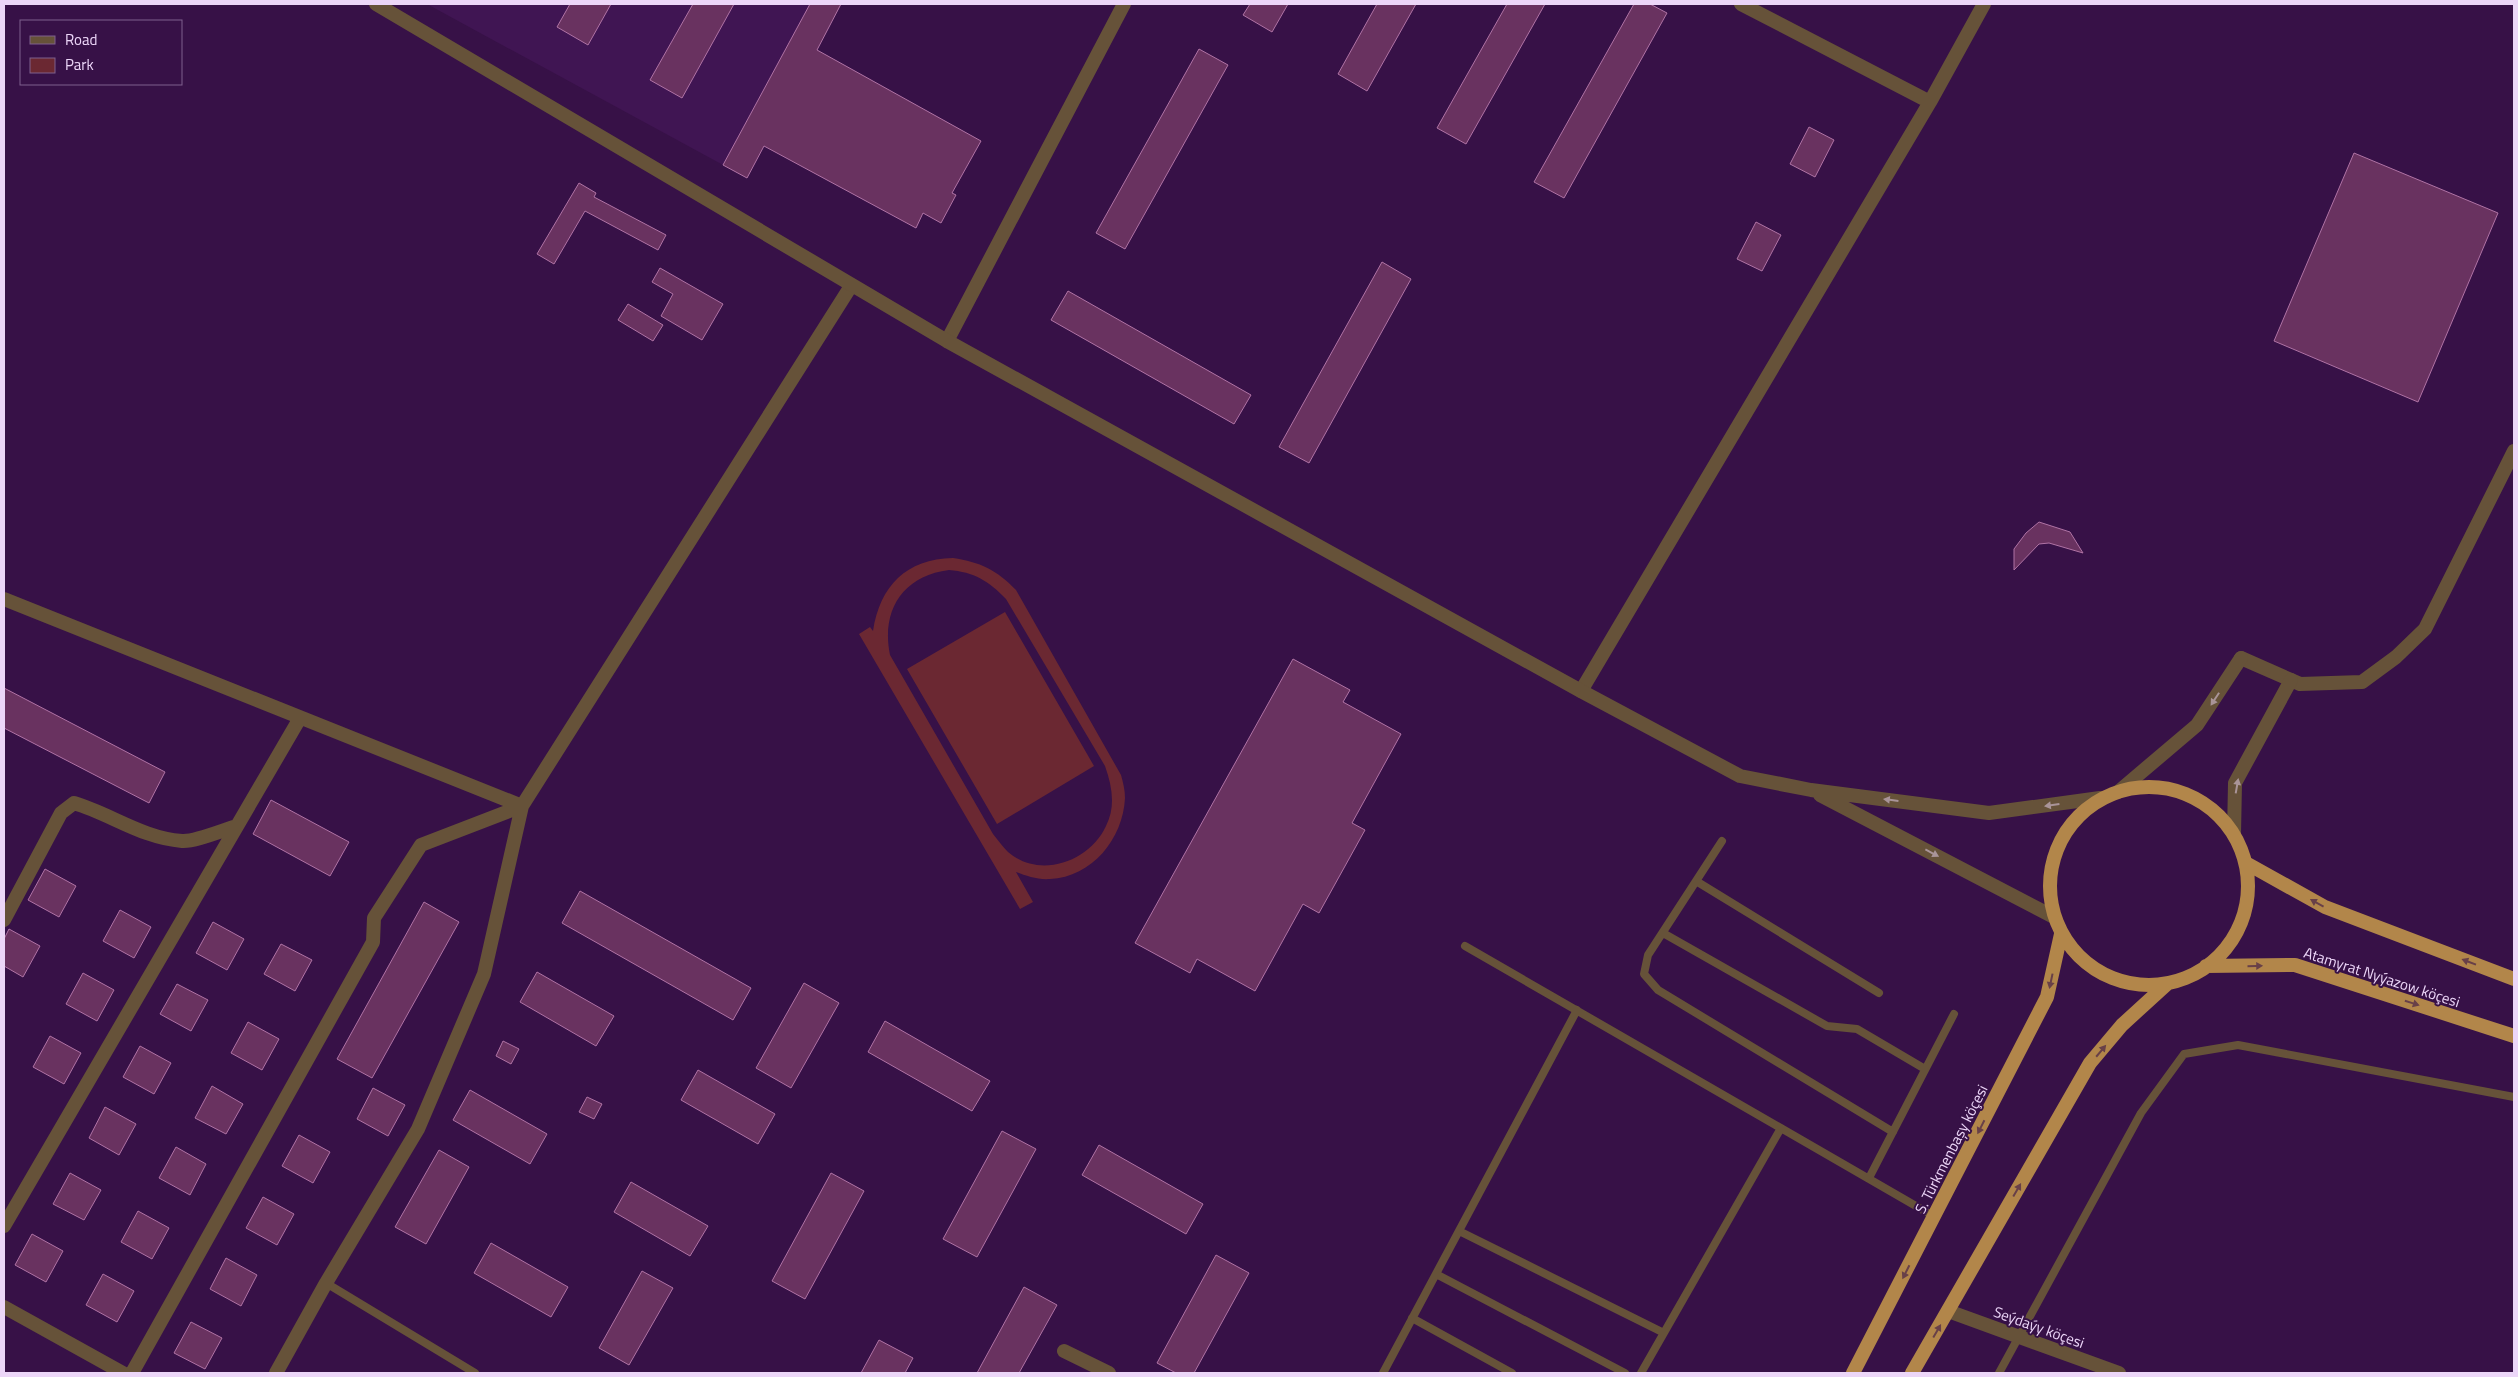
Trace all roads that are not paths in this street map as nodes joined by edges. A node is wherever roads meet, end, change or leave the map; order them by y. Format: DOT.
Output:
graph roads {
  1 [pos="376,4"];
  2 [pos="1124,4"];
  3 [pos="1741,4"];
  4 [pos="1984,4"];
  5 [pos="1930,102"];
  6 [pos="851,286"];
  7 [pos="947,341"];
  8 [pos="2514,451"];
  9 [pos="4,599"];
  10 [pos="2291,680"];
  11 [pos="1581,691"];
  12 [pos="300,718"];
  13 [pos="1811,790"];
  14 [pos="2118,792"];
  15 [pos="2100,798"];
  16 [pos="522,806"];
  17 [pos="237,826"];
  18 [pos="2234,834"];
  19 [pos="1722,841"];
  20 [pos="2246,863"];
  21 [pos="1696,881"];
  22 [pos="2054,917"];
  23 [pos="4,920"];
  24 [pos="1664,933"];
  25 [pos="2061,934"];
  26 [pos="1465,946"];
  27 [pos="2206,966"];
  28 [pos="2514,979"];
  29 [pos="2168,983"];
  30 [pos="1879,993"];
  31 [pos="1577,1010"];
  32 [pos="1954,1014"];
  33 [pos="2514,1036"];
  34 [pos="1926,1069"];
  35 [pos="2514,1097"];
  36 [pos="1781,1128"];
  37 [pos="1893,1132"];
  38 [pos="1869,1178"];
  39 [pos="1935,1216"];
  40 [pos="4,1226"];
  41 [pos="1459,1231"];
  42 [pos="1436,1274"];
  43 [pos="326,1283"];
  44 [pos="4,1307"];
  45 [pos="1948,1311"];
  46 [pos="1412,1318"];
  47 [pos="1662,1332"];
  48 [pos="2019,1337"];
  49 [pos="1064,1350"];
  50 [pos="123,1373"];
  51 [pos="132,1373"];
  52 [pos="276,1373"];
  53 [pos="475,1373"];
  54 [pos="1109,1373"];
  55 [pos="1383,1373"];
  56 [pos="1512,1373"];
  57 [pos="1625,1373"];
  58 [pos="1641,1373"];
  59 [pos="1853,1373"];
  60 [pos="1912,1373"];
  61 [pos="1999,1373"];
  62 [pos="2119,1373"];
  1 -- 6 [label="street"];
  2 -- 7 [label="street"];
  3 -- 5 [label="street"];
  4 -- 5 [label="street"];
  5 -- 11 [label="street"];
  6 -- 7 [label="street"];
  6 -- 16 [label="street"];
  7 -- 11 [label="street"];
  8 -- 10 [label="street"];
  9 -- 12 [label="street"];
  10 -- 14 [label="street, one-way"];
  18 -- 10 [label="street, one-way"];
  11 -- 13 [label="street"];
  12 -- 16 [label="street"];
  12 -- 17 [label="street"];
  15 -- 13 [label="street, one-way"];
  13 -- 22 [label="street, one-way"];
  14 -- 15 [label="highway"];
  14 -- 18 [label="highway"];
  15 -- 22 [label="highway"];
  16 -- 43 [label="street"];
  16 -- 51 [label="street"];
  17 -- 23 [label="street"];
  17 -- 40 [label="street"];
  18 -- 20 [label="highway"];
  19 -- 21 [label="lane"];
  20 -- 27 [label="highway"];
  28 -- 20 [label="highway, one-way"];
  21 -- 24 [label="lane"];
  21 -- 30 [label="lane"];
  22 -- 25 [label="highway"];
  24 -- 34 [label="lane"];
  24 -- 37 [label="lane"];
  25 -- 29 [label="highway"];
  25 -- 39 [label="highway, S. Türkmenbaşy köçesi, one-way"];
  26 -- 31 [label="lane"];
  27 -- 29 [label="highway"];
  27 -- 33 [label="highway, Atamyrat Nyýazow köçesi, one-way"];
  45 -- 29 [label="highway, one-way"];
  31 -- 36 [label="lane"];
  31 -- 41 [label="lane"];
  32 -- 34 [label="lane"];
  34 -- 37 [label="lane"];
  35 -- 48 [label="lane"];
  36 -- 38 [label="lane"];
  36 -- 47 [label="lane"];
  37 -- 38 [label="lane"];
  38 -- 39 [label="lane"];
  39 -- 59 [label="highway, S. Türkmenbaşy köçesi, one-way"];
  41 -- 42 [label="lane"];
  41 -- 47 [label="lane"];
  42 -- 46 [label="lane"];
  42 -- 57 [label="lane"];
  43 -- 52 [label="street"];
  43 -- 53 [label="lane"];
  44 -- 50 [label="street"];
  45 -- 48 [label="street, Seýdaýy köçesi"];
  60 -- 45 [label="highway, one-way"];
  46 -- 55 [label="lane"];
  46 -- 56 [label="lane"];
  47 -- 58 [label="lane"];
  48 -- 61 [label="lane"];
  48 -- 62 [label="street, Seýdaýy köçesi"];
  49 -- 54 [label="street"];
}
